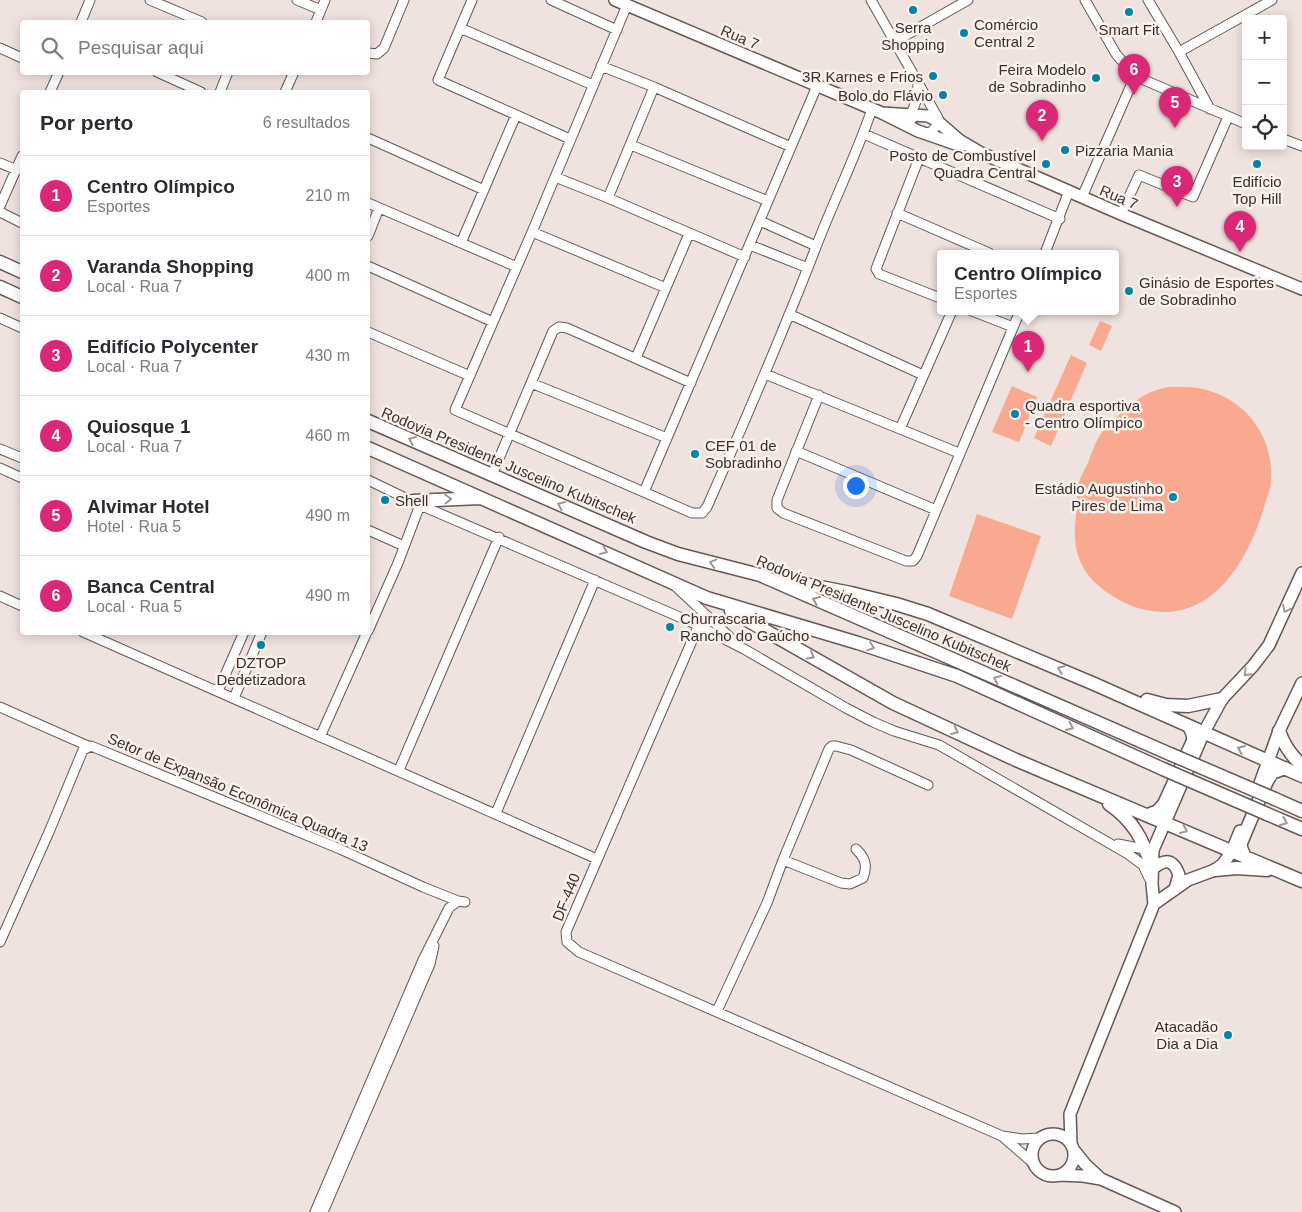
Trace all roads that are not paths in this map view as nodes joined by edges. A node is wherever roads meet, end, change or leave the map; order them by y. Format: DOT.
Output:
graph roads {
  1 [pos="150,0"];
  2 [pos="297,0"];
  3 [pos="325,0"];
  4 [pos="404,0"];
  5 [pos="472,0"];
  6 [pos="551,0"];
  7 [pos="615,0"];
  8 [pos="871,0"];
  9 [pos="968,0"];
  10 [pos="1085,0"];
  11 [pos="1148,0"];
  12 [pos="1272,0"];
  13 [pos="87,1"];
  14 [pos="162,2"];
  15 [pos="627,5"];
  16 [pos="321,10"];
  17 [pos="82,20"];
  18 [pos="198,20"];
  19 [pos="317,20"];
  20 [pos="460,28"];
  21 [pos="617,30"];
  22 [pos="894,42"];
  23 [pos="0,48"];
  24 [pos="1179,52"];
  25 [pos="370,53"];
  26 [pos="20,57"];
  27 [pos="601,66"];
  28 [pos="57,75"];
  29 [pos="164,75"];
  30 [pos="227,75"];
  31 [pos="293,75"];
  32 [pos="1135,76"];
  33 [pos="918,83"];
  34 [pos="593,85"];
  35 [pos="817,86"];
  36 [pos="654,87"];
  37 [pos="51,90"];
  38 [pos="197,90"];
  39 [pos="221,90"];
  40 [pos="286,90"];
  41 [pos="1210,109"];
  42 [pos="877,111"];
  43 [pos="911,114"];
  44 [pos="516,115"];
  45 [pos="1228,116"];
  46 [pos="1242,122"];
  47 [pos="939,123"];
  48 [pos="922,133"];
  49 [pos="864,134"];
  50 [pos="370,139"];
  51 [pos="570,139"];
  52 [pos="1287,140"];
  53 [pos="631,145"];
  54 [pos="1302,146"];
  55 [pos="791,147"];
  56 [pos="981,153"];
  57 [pos="919,158"];
  58 [pos="0,162"];
  59 [pos="20,162"];
  60 [pos="17,170"];
  61 [pos="555,177"];
  62 [pos="484,190"];
  63 [pos="1069,191"];
  64 [pos="1082,197"];
  65 [pos="608,198"];
  66 [pos="768,201"];
  67 [pos="370,204"];
  68 [pos="0,206"];
  69 [pos="379,208"];
  70 [pos="0,212"];
  71 [pos="898,214"];
  72 [pos="1121,214"];
  73 [pos="1060,219"];
  74 [pos="760,221"];
  75 [pos="20,222"];
  76 [pos="370,231"];
  77 [pos="532,232"];
  78 [pos="689,234"];
  79 [pos="461,243"];
  80 [pos="750,245"];
  81 [pos="816,246"];
  82 [pos="982,250"];
  83 [pos="1046,250"];
  84 [pos="745,257"];
  85 [pos="0,262"];
  86 [pos="370,267"];
  87 [pos="517,267"];
  88 [pos="808,268"];
  89 [pos="20,271"];
  90 [pos="0,287"];
  91 [pos="666,288"];
  92 [pos="1302,289"];
  93 [pos="20,296"];
  94 [pos="937,297"];
  95 [pos="789,314"];
  96 [pos="950,315"];
  97 [pos="982,315"];
  98 [pos="1018,315"];
  99 [pos="0,318"];
  100 [pos="493,322"];
  101 [pos="20,327"];
  102 [pos="1013,327"];
  103 [pos="370,333"];
  104 [pos="636,358"];
  105 [pos="765,374"];
  106 [pos="923,375"];
  107 [pos="470,376"];
  108 [pos="531,383"];
  109 [pos="691,383"];
  110 [pos="819,395"];
  111 [pos="370,422"];
  112 [pos="900,429"];
  113 [pos="508,433"];
  114 [pos="667,438"];
  115 [pos="0,449"];
  116 [pos="370,449"];
  117 [pos="796,451"];
  118 [pos="959,454"];
  119 [pos="20,457"];
  120 [pos="0,468"];
  121 [pos="492,475"];
  122 [pos="20,477"];
  123 [pos="370,481"];
  124 [pos="644,492"];
  125 [pos="483,498"];
  126 [pos="416,503"];
  127 [pos="936,510"];
  128 [pos="370,531"];
  129 [pos="499,538"];
  130 [pos="404,546"];
  131 [pos="1302,573"];
  132 [pos="760,575"];
  133 [pos="596,580"];
  134 [pos="669,580"];
  135 [pos="0,596"];
  136 [pos="707,598"];
  137 [pos="20,605"];
  138 [pos="704,613"];
  139 [pos="370,625"];
  140 [pos="699,626"];
  141 [pos="90,635"];
  142 [pos="243,635"];
  143 [pos="261,635"];
  144 [pos="366,635"];
  145 [pos="744,649"];
  146 [pos="1092,683"];
  147 [pos="1302,683"];
  148 [pos="218,691"];
  149 [pos="234,698"];
  150 [pos="1222,699"];
  151 [pos="0,707"];
  152 [pos="1189,726"];
  153 [pos="1279,731"];
  154 [pos="1204,732"];
  155 [pos="320,737"];
  156 [pos="88,746"];
  157 [pos="1269,761"];
  158 [pos="1302,765"];
  159 [pos="1285,768"];
  160 [pos="398,770"];
  161 [pos="1302,776"];
  162 [pos="928,785"];
  163 [pos="1089,789"];
  164 [pos="1302,811"];
  165 [pos="496,813"];
  166 [pos="1148,815"];
  167 [pos="1165,822"];
  168 [pos="1302,829"];
  169 [pos="1237,839"];
  170 [pos="1108,842"];
  171 [pos="1220,846"];
  172 [pos="856,849"];
  173 [pos="1150,850"];
  174 [pos="1232,851"];
  175 [pos="1245,857"];
  176 [pos="596,859"];
  177 [pos="782,860"];
  178 [pos="1152,869"];
  179 [pos="1215,870"];
  180 [pos="1282,872"];
  181 [pos="1302,881"];
  182 [pos="1152,884"];
  183 [pos="1175,889"];
  184 [pos="1154,904"];
  185 [pos="436,936"];
  186 [pos="0,942"];
  187 [pos="717,1011"];
  188 [pos="1070,1114"];
  189 [pos="1002,1136"];
  190 [pos="1045,1136"];
  191 [pos="1072,1146"];
  192 [pos="1033,1163"];
  193 [pos="1060,1175"];
  194 [pos="1101,1179"];
  195 [pos="314,1212"];
  196 [pos="323,1212"];
  197 [pos="1175,1212"];
  1 -- 14 [label="street"];
  2 -- 16 [label="street"];
  3 -- 16 [label="street"];
  4 -- 25 [label="street"];
  5 -- 20 [label="street"];
  6 -- 21 [label="street"];
  7 -- 15 [label="main road, Rua 7"];
  8 -- 22 [label="street"];
  9 -- 22 [label="street"];
  10 -- 32 [label="street"];
  11 -- 24 [label="street"];
  12 -- 24 [label="street"];
  13 -- 17 [label="street"];
  14 -- 18 [label="street"];
  15 -- 21 [label="street"];
  15 -- 35 [label="main road, Rua 7"];
  16 -- 19 [label="street"];
  20 -- 34 [label="street"];
  20 -- 44 [label="street"];
  21 -- 27 [label="street"];
  22 -- 33 [label="street"];
  23 -- 26 [label="street"];
  24 -- 41 [label="street"];
  27 -- 34 [label="street"];
  27 -- 36 [label="street"];
  28 -- 37 [label="street"];
  29 -- 38 [label="street"];
  30 -- 39 [label="street"];
  31 -- 40 [label="street"];
  32 -- 41 [label="street"];
  32 -- 64 [label="street"];
  33 -- 43 [label="street"];
  33 -- 47 [label="street"];
  34 -- 51 [label="street"];
  35 -- 42 [label="main road, Rua 7"];
  35 -- 55 [label="street"];
  36 -- 53 [label="street"];
  36 -- 55 [label="street"];
  41 -- 45 [label="street"];
  42 -- 43 [label="main road, Rua 7"];
  42 -- 48 [label="main road, Rua 7"];
  42 -- 49 [label="street"];
  43 -- 47 [label="main road, Rua 7"];
  43 -- 48 [label="street"];
  44 -- 51 [label="street"];
  44 -- 62 [label="street"];
  45 -- 46 [label="street"];
  45 -- 72 [label="street"];
  47 -- 48 [label="street"];
  47 -- 56 [label="main road, Rua 7"];
  48 -- 56 [label="main road, Rua 7"];
  49 -- 57 [label="street"];
  49 -- 81 [label="street"];
  50 -- 62 [label="street"];
  51 -- 61 [label="street"];
  52 -- 54 [label="street"];
  53 -- 65 [label="street"];
  53 -- 66 [label="street"];
  55 -- 66 [label="street"];
  56 -- 63 [label="main road, Rua 7"];
  57 -- 71 [label="street"];
  57 -- 73 [label="street"];
  58 -- 60 [label="street"];
  59 -- 60 [label="street"];
  60 -- 68 [label="street"];
  61 -- 65 [label="street"];
  61 -- 77 [label="street"];
  62 -- 79 [label="street"];
  63 -- 64 [label="main road, Rua 7"];
  63 -- 73 [label="street"];
  64 -- 72 [label="main road, Rua 7"];
  65 -- 78 [label="street"];
  66 -- 74 [label="street"];
  67 -- 69 [label="street"];
  69 -- 76 [label="street"];
  69 -- 79 [label="street"];
  70 -- 75 [label="street"];
  71 -- 82 [label="street"];
  71 -- 94 [label="street"];
  72 -- 92 [label="main road, Rua 7"];
  73 -- 83 [label="street"];
  74 -- 80 [label="street"];
  74 -- 81 [label="street"];
  77 -- 87 [label="street"];
  77 -- 91 [label="street"];
  78 -- 84 [label="street"];
  78 -- 91 [label="street"];
  79 -- 87 [label="street"];
  80 -- 84 [label="street"];
  80 -- 88 [label="street"];
  81 -- 88 [label="street"];
  84 -- 109 [label="street"];
  85 -- 89 [label="highway"];
  86 -- 100 [label="street"];
  87 -- 100 [label="street"];
  88 -- 95 [label="street"];
  90 -- 93 [label="highway"];
  91 -- 104 [label="street"];
  95 -- 105 [label="street"];
  95 -- 106 [label="street"];
  96 -- 106 [label="street"];
  97 -- 102 [label="street"];
  98 -- 102 [label="street"];
  99 -- 101 [label="street"];
  100 -- 107 [label="street"];
  102 -- 118 [label="street"];
  103 -- 107 [label="street"];
  104 -- 108 [label="street"];
  104 -- 109 [label="street"];
  105 -- 110 [label="street"];
  105 -- 124 [label="street"];
  106 -- 112 [label="street"];
  107 -- 113 [label="street"];
  108 -- 113 [label="street"];
  108 -- 114 [label="street"];
  109 -- 114 [label="street"];
  110 -- 112 [label="street"];
  110 -- 117 [label="street"];
  121 -- 111 [label="highway, Rodovia Presidente Juscelino Kubitschek, one-way"];
  112 -- 118 [label="street"];
  113 -- 121 [label="street"];
  113 -- 124 [label="street"];
  114 -- 124 [label="street"];
  115 -- 119 [label="street"];
  116 -- 125 [label="highway, Rodovia Presidente Juscelino Kubitschek"];
  117 -- 127 [label="street"];
  117 -- 127 [label="street"];
  118 -- 127 [label="street"];
  120 -- 122 [label="street"];
  132 -- 121 [label="highway, Rodovia Presidente Juscelino Kubitschek, one-way"];
  123 -- 126 [label="street"];
  126 -- 125 [label="highway, one-way"];
  125 -- 134 [label="highway, Rodovia Presidente Juscelino Kubitschek, one-way"];
  126 -- 129 [label="street"];
  126 -- 130 [label="street"];
  128 -- 130 [label="street"];
  129 -- 133 [label="street"];
  129 -- 160 [label="street"];
  130 -- 139 [label="street"];
  131 -- 150 [label="main road, one-way"];
  146 -- 132 [label="highway, one-way"];
  164 -- 132 [label="highway, Rodovia Presidente Juscelino Kubitschek, one-way, bridge"];
  133 -- 140 [label="street"];
  133 -- 165 [label="street"];
  134 -- 136 [label="highway, Rodovia Presidente Juscelino Kubitschek"];
  134 -- 138 [label="street"];
  135 -- 137 [label="street"];
  136 -- 163 [label="highway, one-way"];
  136 -- 168 [label="highway, Rodovia Presidente Juscelino Kubitschek, one-way, bridge"];
  138 -- 140 [label="street, DF-440"];
  138 -- 145 [label="street"];
  140 -- 145 [label="street"];
  140 -- 176 [label="street, DF-440"];
  141 -- 148 [label="street"];
  142 -- 148 [label="street"];
  143 -- 149 [label="street"];
  144 -- 155 [label="street"];
  145 -- 170 [label="street"];
  146 -- 150 [label="highway"];
  146 -- 152 [label="highway"];
  147 -- 153 [label="main road"];
  148 -- 149 [label="street"];
  149 -- 155 [label="street"];
  150 -- 154 [label="main road"];
  151 -- 156 [label="street"];
  152 -- 154 [label="highway"];
  152 -- 166 [label="highway"];
  153 -- 157 [label="main road"];
  153 -- 158 [label="highway"];
  157 -- 154 [label="highway, one-way"];
  154 -- 167 [label="main road"];
  155 -- 160 [label="street"];
  156 -- 185 [label="street, Setor de Expansão Econômica Quadra 13"];
  156 -- 186 [label="street, Setor de Expansão Econômica Quadra 13"];
  157 -- 159 [label="highway"];
  157 -- 169 [label="main road"];
  159 -- 161 [label="highway"];
  159 -- 175 [label="highway"];
  160 -- 165 [label="street"];
  162 -- 177 [label="street"];
  163 -- 166 [label="highway"];
  163 -- 173 [label="highway"];
  165 -- 176 [label="street"];
  166 -- 167 [label="highway"];
  167 -- 171 [label="highway, one-way"];
  167 -- 173 [label="main road"];
  169 -- 171 [label="highway"];
  169 -- 174 [label="main road"];
  170 -- 173 [label="street"];
  170 -- 182 [label="street"];
  171 -- 174 [label="highway"];
  172 -- 177 [label="street"];
  173 -- 178 [label="highway"];
  174 -- 175 [label="highway"];
  174 -- 179 [label="main road"];
  175 -- 180 [label="highway"];
  176 -- 187 [label="street, DF-440 / DF-440"];
  177 -- 187 [label="street"];
  178 -- 182 [label="main road"];
  178 -- 183 [label="main road"];
  179 -- 180 [label="highway"];
  179 -- 183 [label="main road"];
  180 -- 181 [label="highway"];
  182 -- 184 [label="main road"];
  183 -- 184 [label="main road"];
  184 -- 188 [label="main road"];
  185 -- 195 [label="street"];
  185 -- 196 [label="street"];
  187 -- 189 [label="street, DF-440"];
  188 -- 190 [label="main road"];
  188 -- 191 [label="main road"];
  189 -- 190 [label="street, DF-440"];
  189 -- 192 [label="street, DF-440"];
  190 -- 191 [label="main road, DF-440"];
  190 -- 192 [label="main road"];
  191 -- 193 [label="main road"];
  191 -- 194 [label="main road, DF-440"];
  192 -- 193 [label="main road, DF-440"];
  193 -- 194 [label="main road, DF-440"];
  194 -- 197 [label="main road, DF-440"];
}
